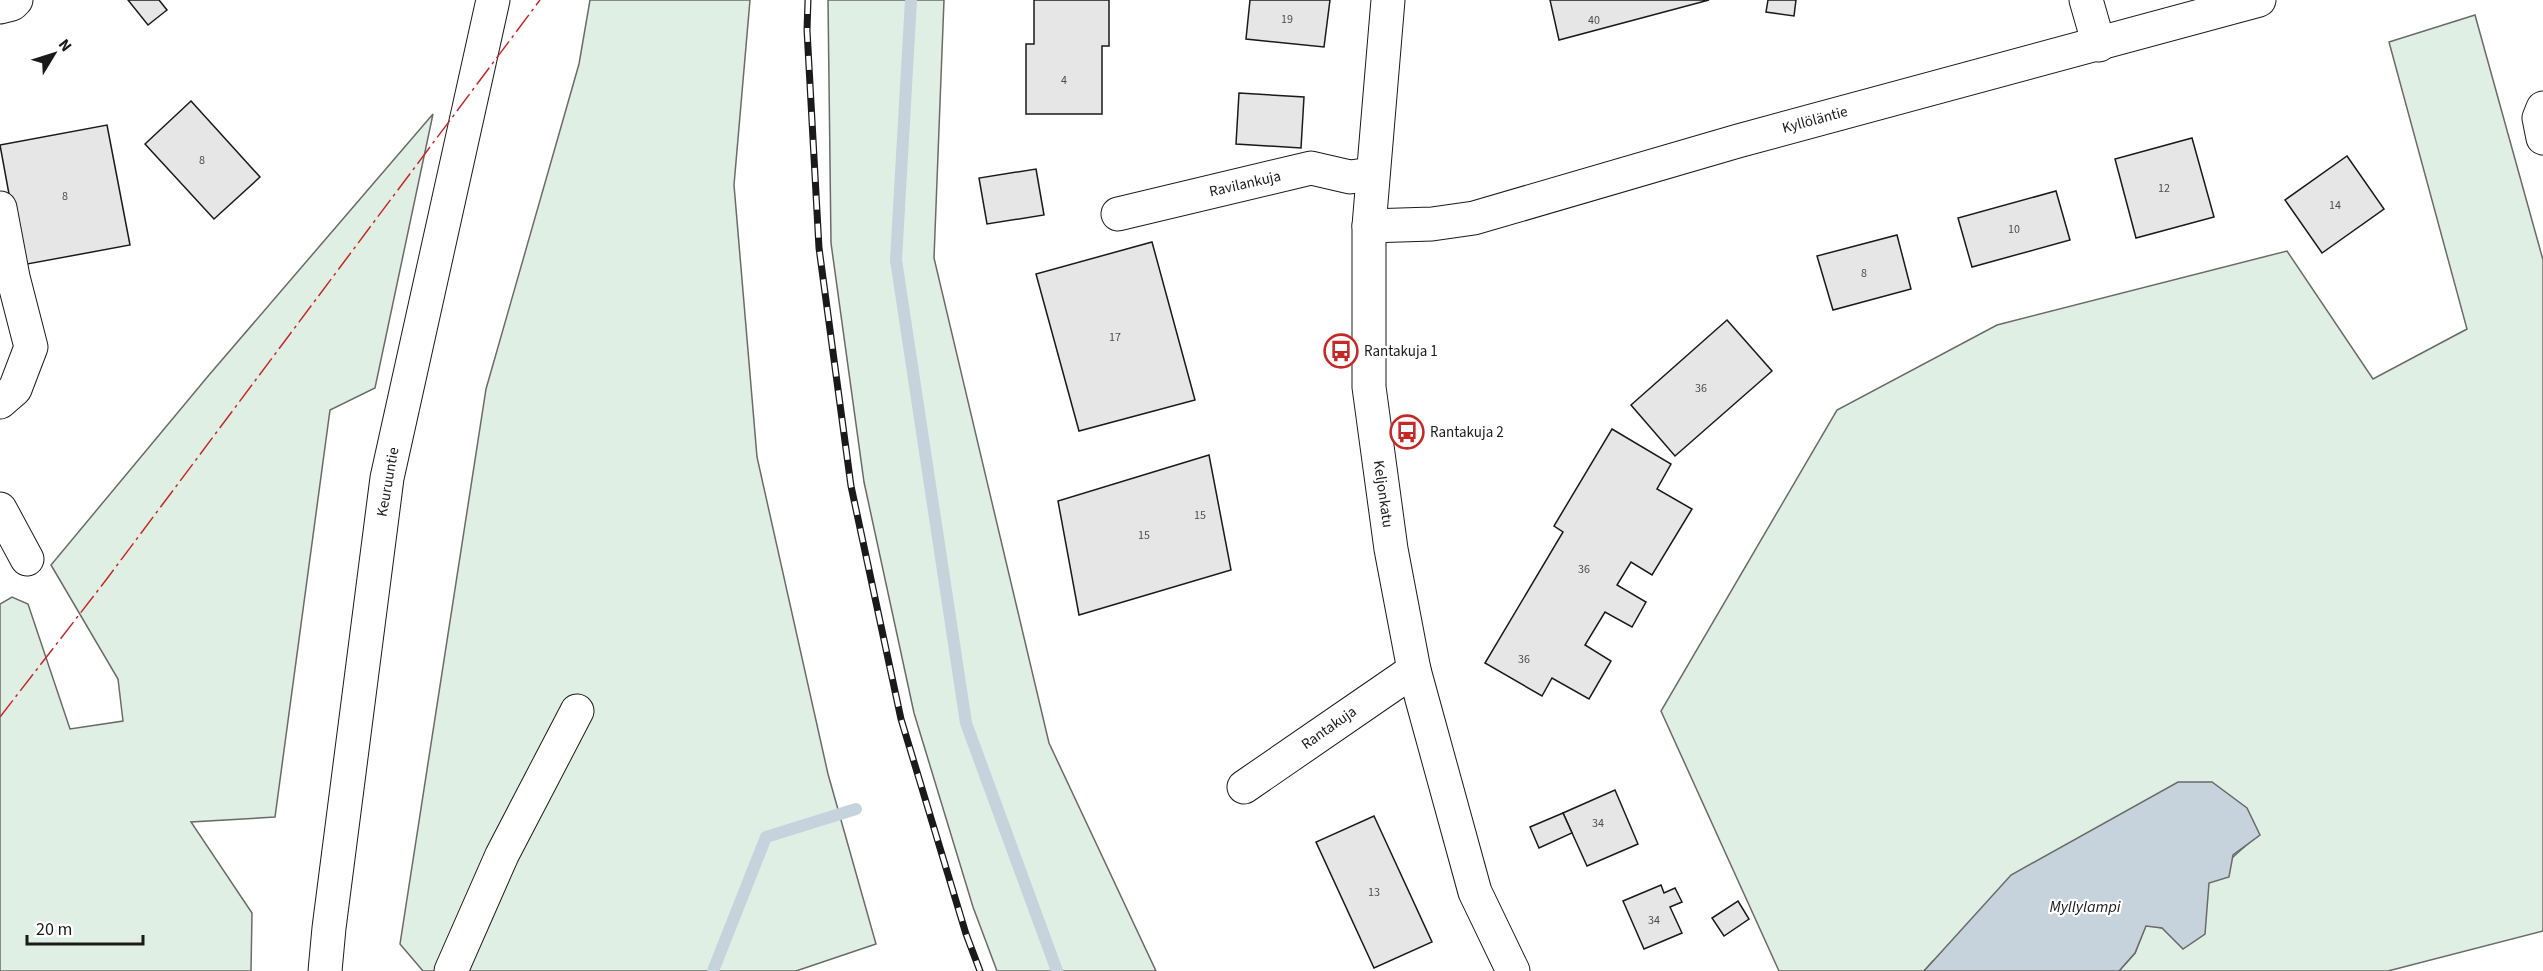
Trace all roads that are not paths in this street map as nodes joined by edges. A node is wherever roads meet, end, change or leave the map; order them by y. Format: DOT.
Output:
graph roads {
  1 [pos="16,0"];
  2 [pos="493,0"];
  3 [pos="1388,0"];
  4 [pos="2086,0"];
  5 [pos="2259,0"];
  6 [pos="0,7"];
  7 [pos="2098,45"];
  8 [pos="2543,108"];
  9 [pos="2543,138"];
  10 [pos="1372,174"];
  11 [pos="0,208"];
  12 [pos="1118,214"];
  13 [pos="1369,226"];
  14 [pos="0,402"];
  15 [pos="0,509"];
  16 [pos="27,559"];
  17 [pos="1414,670"];
  18 [pos="577,711"];
  19 [pos="1244,787"];
  20 [pos="326,971"];
  21 [pos="451,971"];
  22 [pos="1513,971"];
  1 -- 6 [label="main road"];
  2 -- 20 [label="main road, Keuruuntie"];
  3 -- 10 [label="main road, Keljonkatu"];
  4 -- 7 [label="main road"];
  5 -- 7 [label="main road, Kyllöläntie"];
  7 -- 13 [label="main road, Kyllöläntie"];
  8 -- 9 [label="main road"];
  10 -- 12 [label="main road, Ravilankuja"];
  10 -- 13 [label="main road, Keljonkatu"];
  11 -- 14 [label="main road"];
  13 -- 17 [label="main road, Keljonkatu"];
  15 -- 16 [label="main road"];
  17 -- 19 [label="main road, Rantakuja"];
  17 -- 22 [label="main road, Keljonkatu"];
  18 -- 21 [label="main road"];
}
